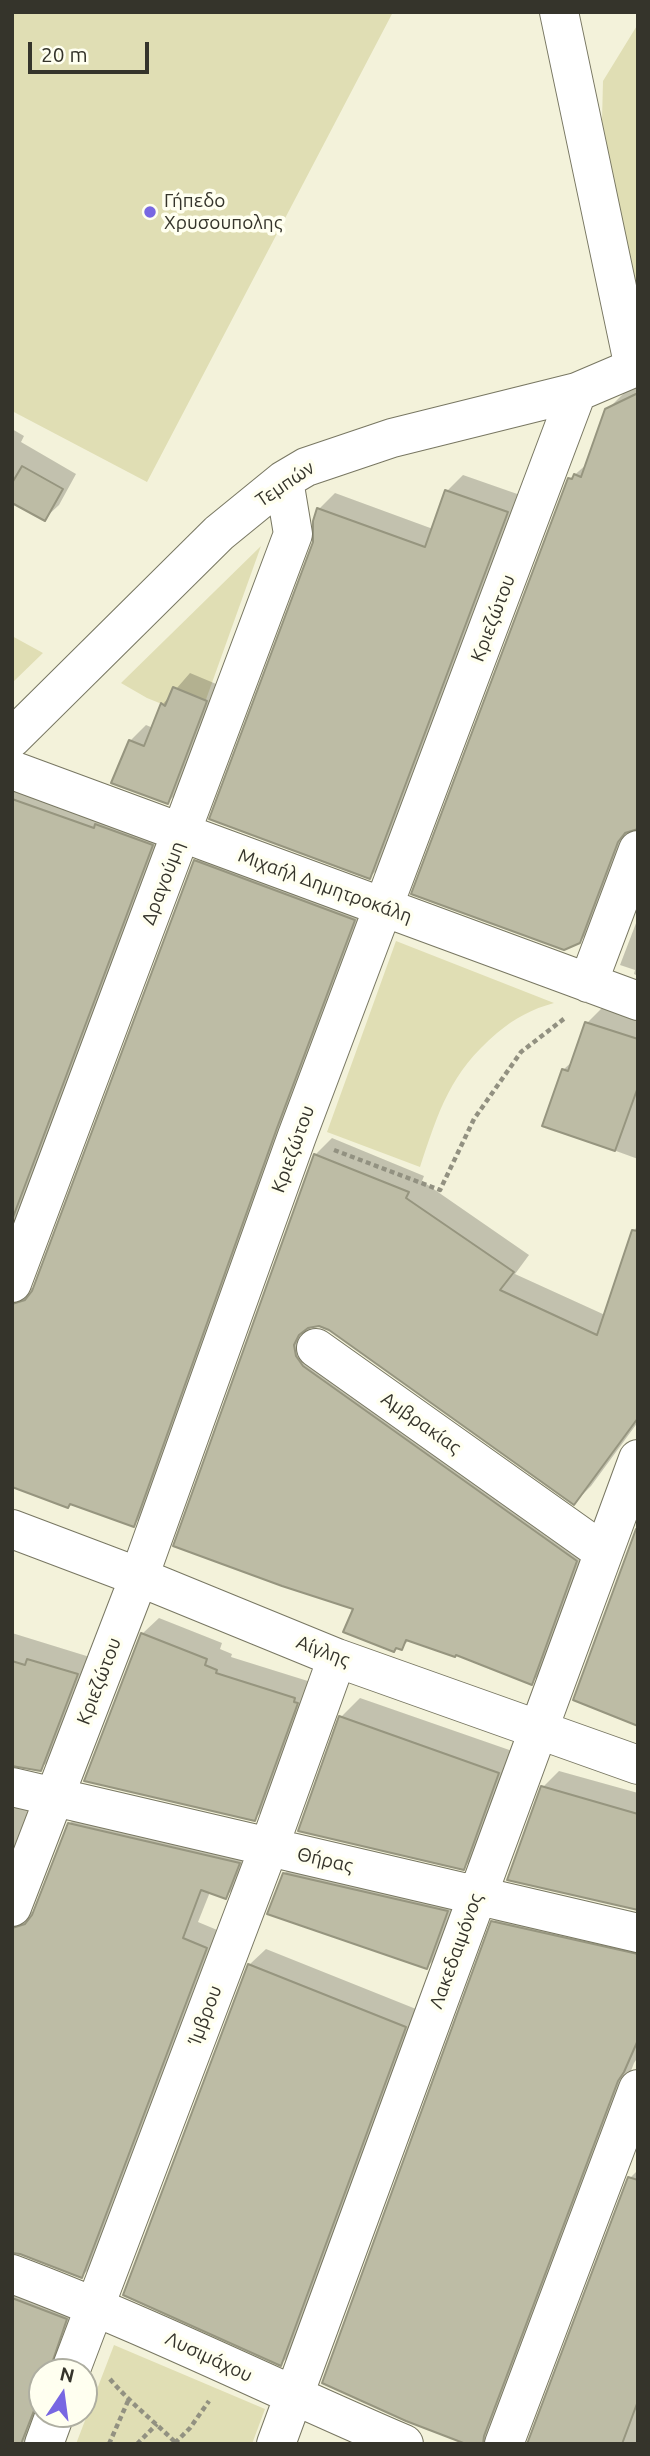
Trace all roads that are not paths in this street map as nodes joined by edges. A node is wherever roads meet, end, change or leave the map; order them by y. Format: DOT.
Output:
graph roads {
  1 [pos="559,12"];
  2 [pos="636,367"];
  3 [pos="577,392"];
  4 [pos="284,480"];
  5 [pos="12,738"];
  6 [pos="12,770"];
  7 [pos="182,833"];
  8 [pos="638,850"];
  9 [pos="385,908"];
  10 [pos="588,983"];
  11 [pos="638,1001"];
  12 [pos="12,1283"];
  13 [pos="316,1348"];
  14 [pos="638,1460"];
  15 [pos="12,1530"];
  16 [pos="603,1552"];
  17 [pos="139,1577"];
  18 [pos="337,1658"];
  19 [pos="538,1730"];
  20 [pos="638,1765"];
  21 [pos="12,1787"];
  22 [pos="54,1797"];
  23 [pos="269,1847"];
  24 [pos="476,1896"];
  25 [pos="12,1907"];
  26 [pos="638,1933"];
  27 [pos="638,2089"];
  28 [pos="626,2157"];
  29 [pos="12,2274"];
  30 [pos="95,2305"];
  31 [pos="75,2358"];
  32 [pos="294,2397"];
  33 [pos="276,2444"];
  34 [pos="404,2444"];
  35 [pos="505,2444"];
  1 -- 2 [label="street"];
  2 -- 3 [label="street, Τεμπών"];
  3 -- 4 [label="street, Τεμπών"];
  3 -- 9 [label="street, Κριεζώτου"];
  4 -- 5 [label="street, Τεμπών"];
  4 -- 7 [label="street, Δραγούμη"];
  6 -- 7 [label="street, Μιχαήλ Δημητροκάλη"];
  7 -- 9 [label="street, Μιχαήλ Δημητροκάλη"];
  7 -- 12 [label="street, Δραγούμη"];
  8 -- 10 [label="street"];
  9 -- 10 [label="street, Μιχαήλ Δημητροκάλη"];
  9 -- 17 [label="street, Κριεζώτου"];
  10 -- 11 [label="street, Μιχαήλ Δημητροκάλη"];
  13 -- 16 [label="street, Αμβρακίας"];
  14 -- 16 [label="street, Λακεδαιμόνος"];
  15 -- 17 [label="street, Αίγλης"];
  16 -- 19 [label="street, Λακεδαιμόνος"];
  17 -- 18 [label="street, Αίγλης"];
  17 -- 22 [label="street, Κριεζώτου"];
  18 -- 19 [label="street, Αίγλης"];
  18 -- 23 [label="street, Ίμβρου"];
  19 -- 20 [label="street, Αίγλης"];
  19 -- 24 [label="street, Λακεδαιμόνος"];
  21 -- 22 [label="street, Θήρας"];
  22 -- 23 [label="street, Θήρας"];
  22 -- 25 [label="street, Κριεζώτου"];
  23 -- 24 [label="street, Θήρας"];
  23 -- 30 [label="street, Ίμβρου"];
  24 -- 26 [label="street, Θήρας"];
  24 -- 32 [label="street, Λακεδαιμόνος"];
  27 -- 28 [label="street"];
  28 -- 35 [label="street"];
  29 -- 30 [label="street, Λυσιμάχου"];
  30 -- 31 [label="street, Ίμβρου"];
  30 -- 32 [label="street, Λυσιμάχου"];
  32 -- 33 [label="street, Λακεδαιμόνος"];
  32 -- 34 [label="street, Λυσιμάχου"];
}
